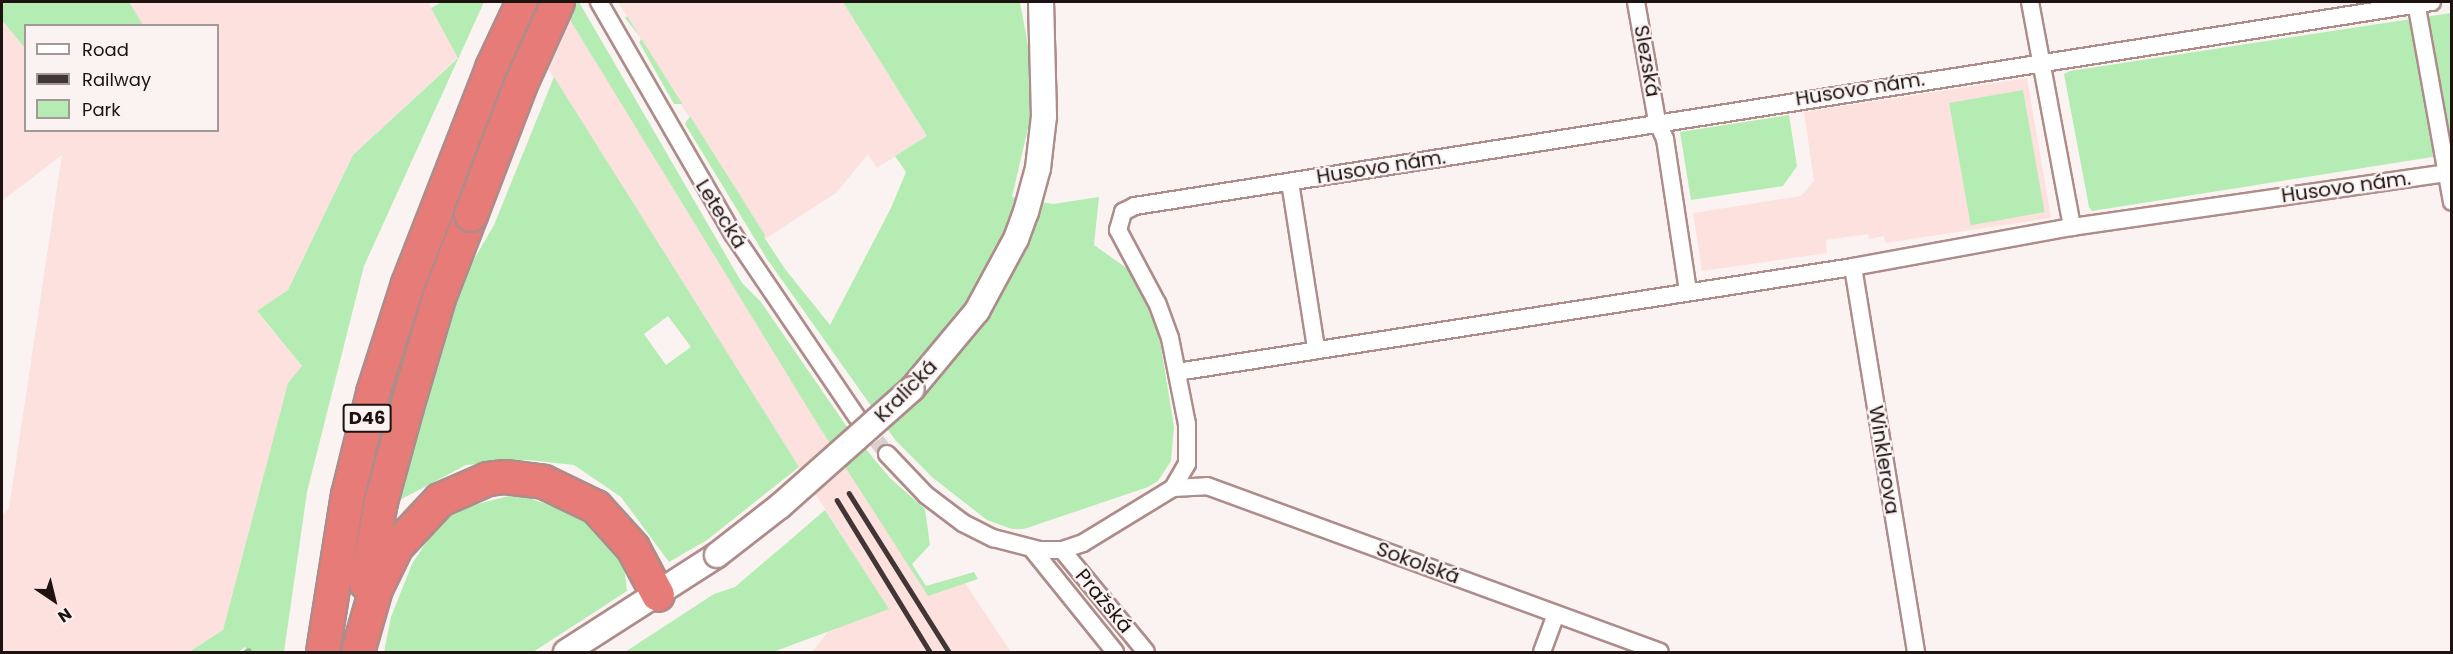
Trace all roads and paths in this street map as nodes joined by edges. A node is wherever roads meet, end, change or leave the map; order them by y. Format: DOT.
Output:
graph roads {
  1 [pos="523,2"];
  2 [pos="558,2"];
  3 [pos="599,2"];
  4 [pos="1035,2"];
  5 [pos="1041,2"];
  6 [pos="1636,2"];
  7 [pos="2030,2"];
  8 [pos="2422,2"];
  9 [pos="1040,28"];
  10 [pos="2041,61"];
  11 [pos="1657,121"];
  12 [pos="2448,172"];
  13 [pos="1290,182"];
  14 [pos="2451,202"];
  15 [pos="2072,227"];
  16 [pos="1853,267"];
  17 [pos="1688,291"];
  18 [pos="1316,348"];
  19 [pos="1177,372"];
  20 [pos="857,417"];
  21 [pos="887,454"];
  22 [pos="1173,488"];
  23 [pos="1032,549"];
  24 [pos="1062,550"];
  25 [pos="658,595"];
  26 [pos="1556,614"];
  27 [pos="323,652"];
  28 [pos="357,652"];
  29 [pos="566,652"];
  30 [pos="1115,652"];
  31 [pos="1146,652"];
  32 [pos="1542,652"];
  33 [pos="1660,652"];
  34 [pos="1916,652"];
  1 -- 27 [label="highway, D46"];
  2 -- 28 [label="highway, D46, bridge"];
  3 -- 20 [label="street, Letecká"];
  4 -- 9 [label="main road"];
  5 -- 9 [label="main road, Kralická"];
  6 -- 11 [label="street, Slezská"];
  7 -- 10 [label="street"];
  8 -- 10 [label="street, Husovo nám."];
  8 -- 12 [label="street"];
  9 -- 25 [label="main road, Kralická, bridge"];
  10 -- 11 [label="street, Husovo nám."];
  10 -- 15 [label="street"];
  11 -- 13 [label="street, Husovo nám."];
  11 -- 17 [label="street, Slezská"];
  12 -- 14 [label="street"];
  12 -- 15 [label="street, Husovo nám."];
  13 -- 18 [label="street, Husovo nám."];
  13 -- 19 [label="street, Husovo nám."];
  15 -- 16 [label="street, Husovo nám."];
  16 -- 17 [label="street, Husovo nám."];
  16 -- 34 [label="street, Winklerova"];
  17 -- 18 [label="street, Husovo nám."];
  18 -- 19 [label="street, Husovo nám."];
  19 -- 22 [label="street"];
  21 -- 23 [label="street"];
  22 -- 24 [label="street"];
  22 -- 26 [label="street, Sokolská"];
  23 -- 24 [label="street"];
  23 -- 30 [label="street, Pražská"];
  24 -- 31 [label="street, Pražská"];
  25 -- 28 [label="highway"];
  25 -- 29 [label="main road, Kralická"];
  26 -- 32 [label="street"];
  26 -- 33 [label="street, Sokolská"];
}
